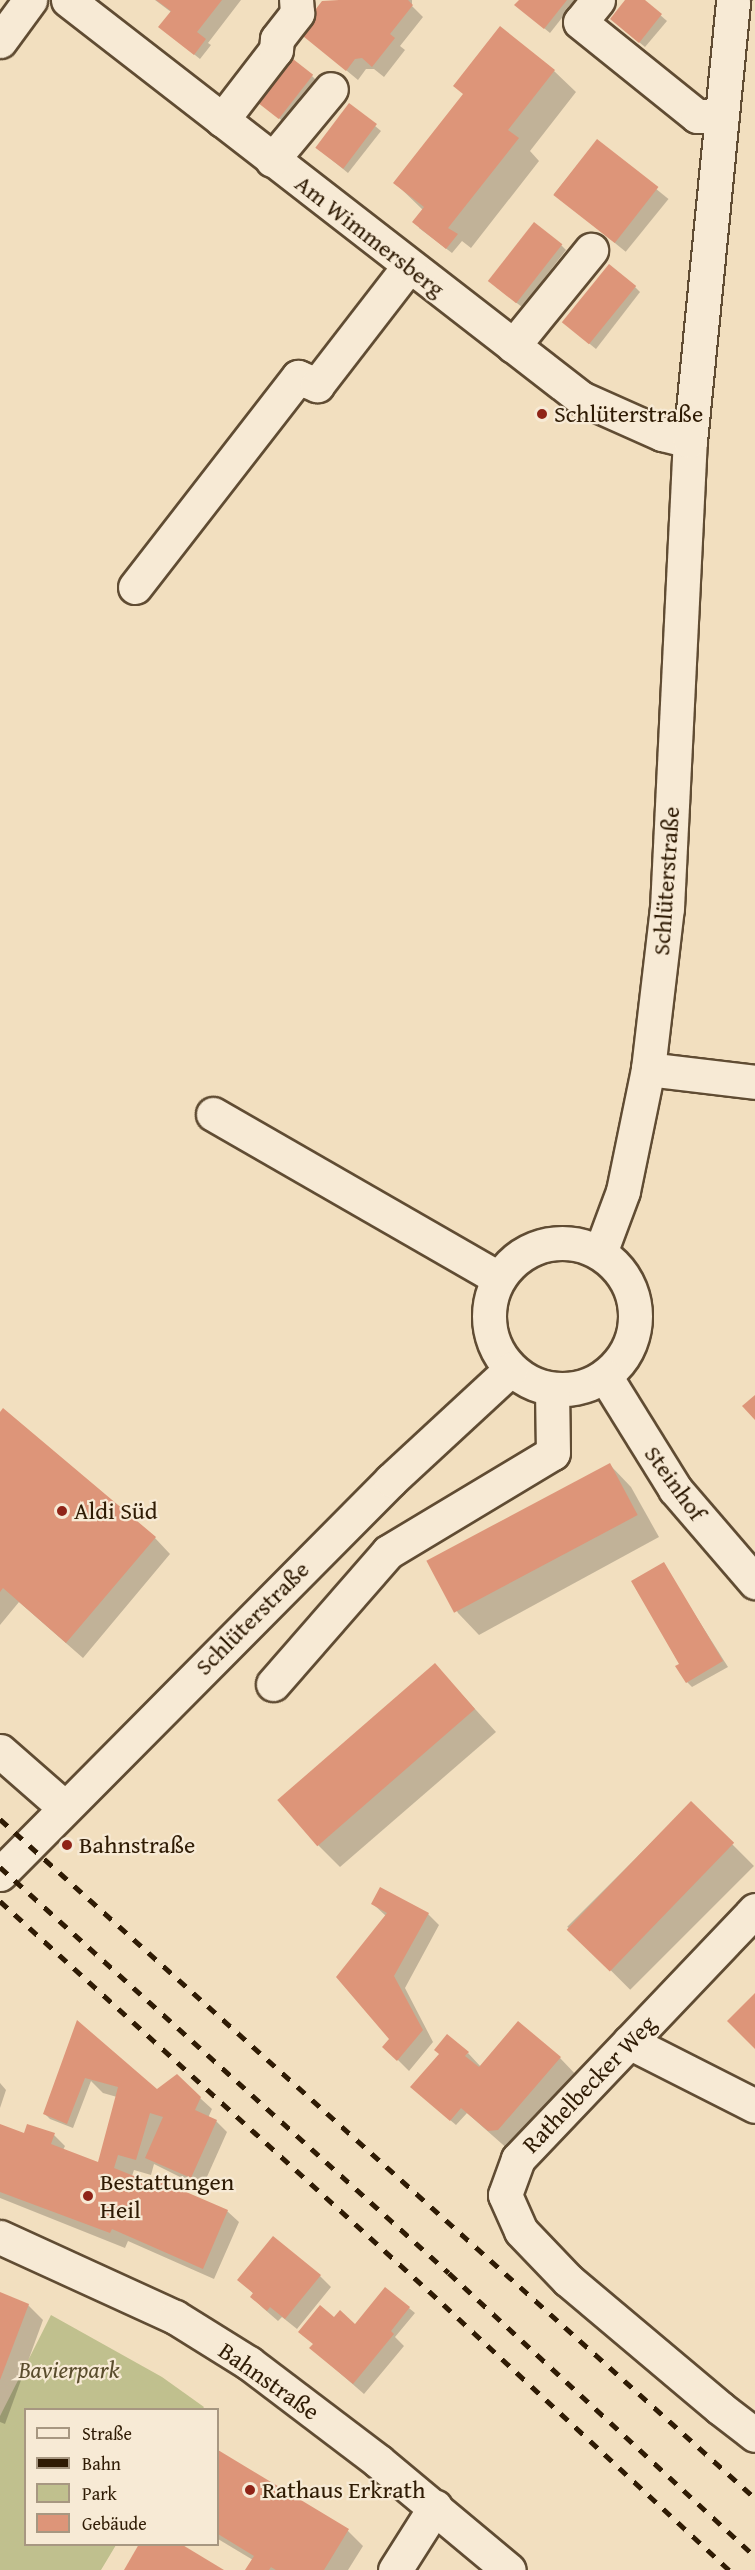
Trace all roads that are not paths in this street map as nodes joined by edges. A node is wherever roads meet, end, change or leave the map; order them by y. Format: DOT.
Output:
graph roads {
  1 [pos="30,0"];
  2 [pos="68,0"];
  3 [pos="296,0"];
  4 [pos="733,0"];
  5 [pos="581,21"];
  6 [pos="0,41"];
  7 [pos="331,89"];
  8 [pos="722,116"];
  9 [pos="222,120"];
  10 [pos="272,160"];
  11 [pos="591,250"];
  12 [pos="409,266"];
  13 [pos="513,346"];
  14 [pos="690,441"];
  15 [pos="135,587"];
  16 [pos="648,1069"];
  17 [pos="755,1082"];
  18 [pos="213,1114"];
  19 [pos="600,1253"];
  20 [pos="498,1278"];
  21 [pos="511,1369"];
  22 [pos="605,1376"];
  23 [pos="552,1389"];
  24 [pos="755,1582"];
  25 [pos="273,1684"];
  26 [pos="0,1751"];
  27 [pos="64,1807"];
  28 [pos="0,1874"];
  29 [pos="755,1910"];
  30 [pos="629,2042"];
  31 [pos="755,2106"];
  32 [pos="0,2237"];
  33 [pos="755,2435"];
  34 [pos="435,2507"];
  35 [pos="395,2570"];
  36 [pos="509,2570"];
  1 -- 6 [label="street"];
  2 -- 9 [label="street, Am Wimmersberg"];
  3 -- 9 [label="street"];
  4 -- 8 [label="street, Schlüterstraße"];
  5 -- 8 [label="street"];
  7 -- 10 [label="street"];
  8 -- 14 [label="street, Schlüterstraße"];
  9 -- 10 [label="street, Am Wimmersberg"];
  10 -- 12 [label="street, Am Wimmersberg"];
  11 -- 13 [label="street"];
  12 -- 13 [label="street, Am Wimmersberg"];
  12 -- 15 [label="street"];
  13 -- 14 [label="street, Am Wimmersberg"];
  14 -- 16 [label="street, Schlüterstraße"];
  16 -- 17 [label="street"];
  16 -- 19 [label="street, Schlüterstraße"];
  18 -- 20 [label="street"];
  19 -- 20 [label="street"];
  19 -- 22 [label="street"];
  20 -- 21 [label="street"];
  21 -- 23 [label="street"];
  21 -- 27 [label="street, Schlüterstraße"];
  22 -- 23 [label="street"];
  22 -- 24 [label="street, Steinhof"];
  23 -- 25 [label="street"];
  26 -- 27 [label="street"];
  27 -- 28 [label="street, Schlüterstraße"];
  29 -- 30 [label="street, Rathelbecker Weg"];
  30 -- 31 [label="street"];
  30 -- 33 [label="street, Rathelbecker Weg"];
  32 -- 34 [label="street, Bahnstraße"];
  34 -- 35 [label="street"];
  34 -- 36 [label="street, Bahnstraße"];
}
